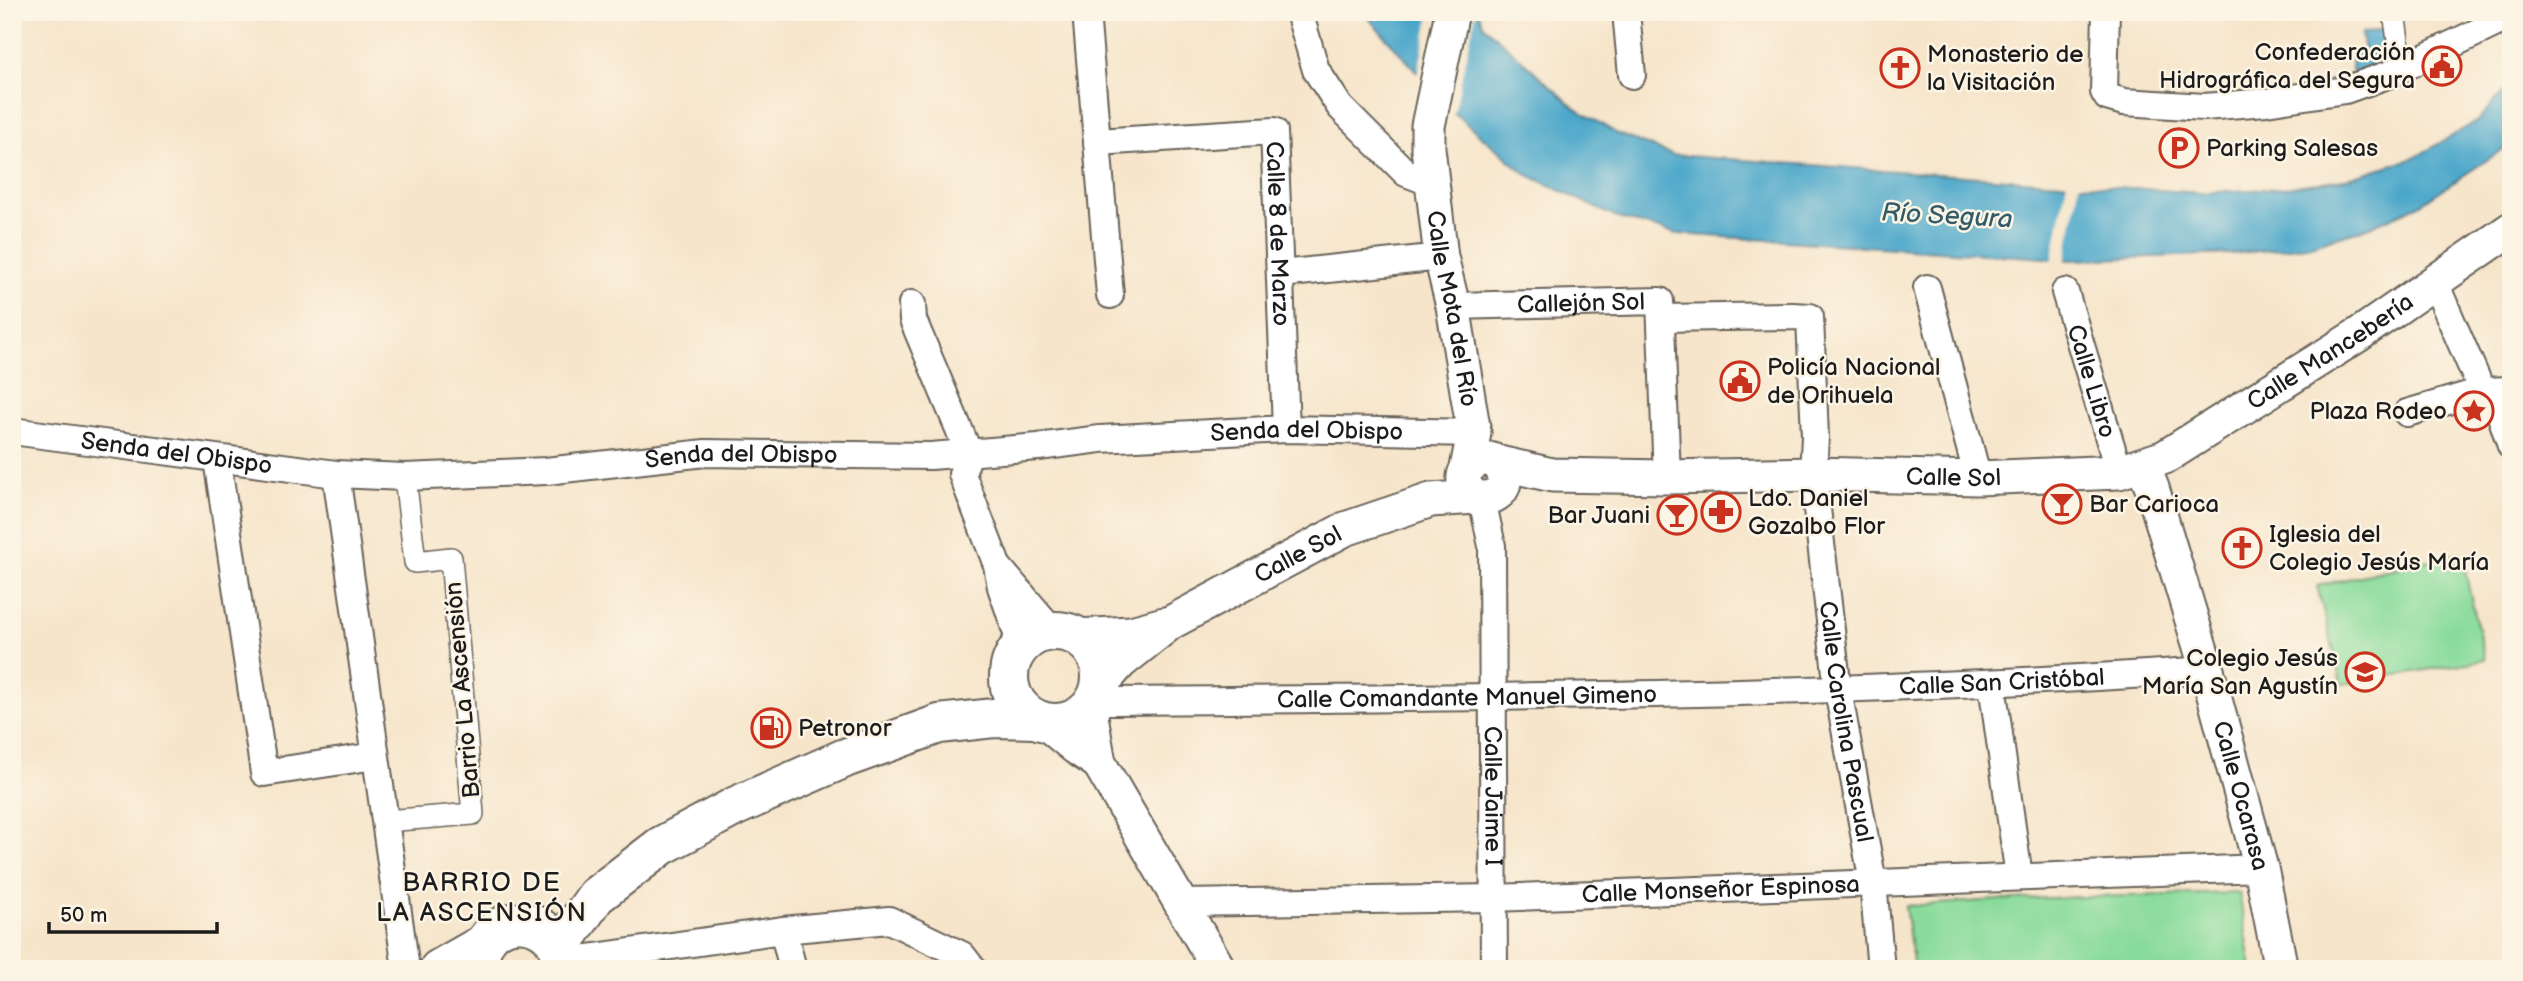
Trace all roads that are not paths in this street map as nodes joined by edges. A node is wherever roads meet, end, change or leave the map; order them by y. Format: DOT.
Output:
graph roads {
  1 [pos="1086,12"];
  2 [pos="1299,12"];
  3 [pos="1452,12"];
  4 [pos="1626,12"];
  5 [pos="2106,12"];
  6 [pos="2394,12"];
  7 [pos="2511,16"];
  8 [pos="2402,69"];
  9 [pos="1632,75"];
  10 [pos="1097,142"];
  11 [pos="1432,183"];
  12 [pos="2511,229"];
  13 [pos="1441,257"];
  14 [pos="1281,274"];
  15 [pos="2435,283"];
  16 [pos="1927,288"];
  17 [pos="2065,292"];
  18 [pos="1110,295"];
  19 [pos="912,304"];
  20 [pos="1453,306"];
  21 [pos="1661,318"];
  22 [pos="2497,391"];
  23 [pos="2407,413"];
  24 [pos="1286,429"];
  25 [pos="12,431"];
  26 [pos="2511,446"];
  27 [pos="969,453"];
  28 [pos="217,459"];
  29 [pos="2131,468"];
  30 [pos="1481,473"];
  31 [pos="336,474"];
  32 [pos="1813,474"];
  33 [pos="405,477"];
  34 [pos="1667,477"];
  35 [pos="1978,478"];
  36 [pos="997,565"];
  37 [pos="1170,622"];
  38 [pos="1040,644"];
  39 [pos="2207,670"];
  40 [pos="1992,684"];
  41 [pos="1838,690"];
  42 [pos="1096,698"];
  43 [pos="1491,698"];
  44 [pos="1040,721"];
  45 [pos="939,724"];
  46 [pos="375,755"];
  47 [pos="1099,763"];
  48 [pos="385,821"];
  49 [pos="2261,868"];
  50 [pos="2019,877"];
  51 [pos="1873,883"];
  52 [pos="596,896"];
  53 [pos="1493,898"];
  54 [pos="1180,903"];
  55 [pos="783,930"];
  56 [pos="489,945"];
  57 [pos="559,960"];
  58 [pos="617,961"];
  59 [pos="406,969"];
  60 [pos="439,969"];
  61 [pos="793,969"];
  62 [pos="973,969"];
  63 [pos="1219,969"];
  64 [pos="1494,969"];
  65 [pos="1881,969"];
  66 [pos="2281,969"];
  1 -- 10 [label="street"];
  2 -- 11 [label="street, Calle Mota del Río"];
  3 -- 11 [label="street, Calle Mota del Río"];
  4 -- 9 [label="street"];
  5 -- 8 [label="street"];
  6 -- 8 [label="street"];
  7 -- 8 [label="street"];
  10 -- 14 [label="street, Calle 8 de Marzo"];
  10 -- 18 [label="street"];
  11 -- 13 [label="street, Calle Mota del Río"];
  12 -- 15 [label="street, Calle Mancebería"];
  13 -- 14 [label="street"];
  13 -- 20 [label="street, Calle Mota del Río"];
  14 -- 24 [label="street, Calle 8 de Marzo"];
  15 -- 22 [label="street"];
  15 -- 29 [label="street, Calle Mancebería"];
  16 -- 35 [label="street"];
  17 -- 29 [label="street, Calle Libro"];
  19 -- 27 [label="street"];
  20 -- 21 [label="street, Callejón Sol"];
  20 -- 30 [label="street, Calle Mota del Río"];
  21 -- 32 [label="street, Calle Carolina Pascual"];
  21 -- 34 [label="street, Callejón Sol"];
  22 -- 23 [label="street"];
  22 -- 26 [label="street"];
  24 -- 27 [label="street, Senda del Obispo"];
  24 -- 30 [label="street, Senda del Obispo"];
  25 -- 28 [label="street, Senda del Obispo"];
  27 -- 33 [label="street, Senda del Obispo"];
  27 -- 36 [label="street"];
  28 -- 31 [label="street, Senda del Obispo"];
  28 -- 46 [label="street"];
  29 -- 35 [label="street, Calle Sol"];
  29 -- 39 [label="street, Calle Ocarasa"];
  30 -- 34 [label="street, Calle Sol"];
  30 -- 37 [label="street, Calle Sol"];
  30 -- 43 [label="street, Calle Jaime I"];
  31 -- 33 [label="street, Senda del Obispo"];
  31 -- 46 [label="street"];
  32 -- 34 [label="street, Calle Sol"];
  32 -- 35 [label="street, Calle Sol"];
  32 -- 41 [label="street, Calle Carolina Pascual"];
  33 -- 48 [label="street, Barrio La Ascensión"];
  36 -- 38 [label="street"];
  36 -- 38 [label="street"];
  37 -- 38 [label="street"];
  37 -- 42 [label="street"];
  38 -- 42 [label="main road"];
  38 -- 44 [label="main road"];
  38 -- 45 [label="main road"];
  39 -- 40 [label="street, Calle San Cristóbal"];
  39 -- 49 [label="street, Calle Ocarasa"];
  40 -- 41 [label="street, Calle San Cristóbal"];
  40 -- 50 [label="street"];
  41 -- 43 [label="street, Calle Comandante Manuel Gimeno"];
  41 -- 51 [label="street, Calle Carolina Pascual"];
  42 -- 43 [label="street, Calle Comandante Manuel Gimeno"];
  42 -- 44 [label="main road"];
  42 -- 47 [label="street"];
  43 -- 53 [label="street, Calle Jaime I"];
  44 -- 45 [label="main road"];
  44 -- 47 [label="street"];
  45 -- 52 [label="main road"];
  46 -- 48 [label="street"];
  47 -- 54 [label="street"];
  48 -- 59 [label="street"];
  49 -- 50 [label="street, Calle Monseñor Espinosa"];
  49 -- 66 [label="street, Calle Ocarasa"];
  50 -- 51 [label="street, Calle Monseñor Espinosa"];
  51 -- 53 [label="street, Calle Monseñor Espinosa"];
  51 -- 65 [label="street, Calle Carolina Pascual"];
  52 -- 56 [label="main road"];
  52 -- 57 [label="main road"];
  53 -- 54 [label="street, Calle Monseñor Espinosa"];
  53 -- 64 [label="street, Calle Jaime I"];
  54 -- 63 [label="street"];
  55 -- 58 [label="street"];
  55 -- 61 [label="street"];
  55 -- 62 [label="street"];
  56 -- 57 [label="main road"];
  56 -- 60 [label="main road"];
  57 -- 58 [label="street"];
}
